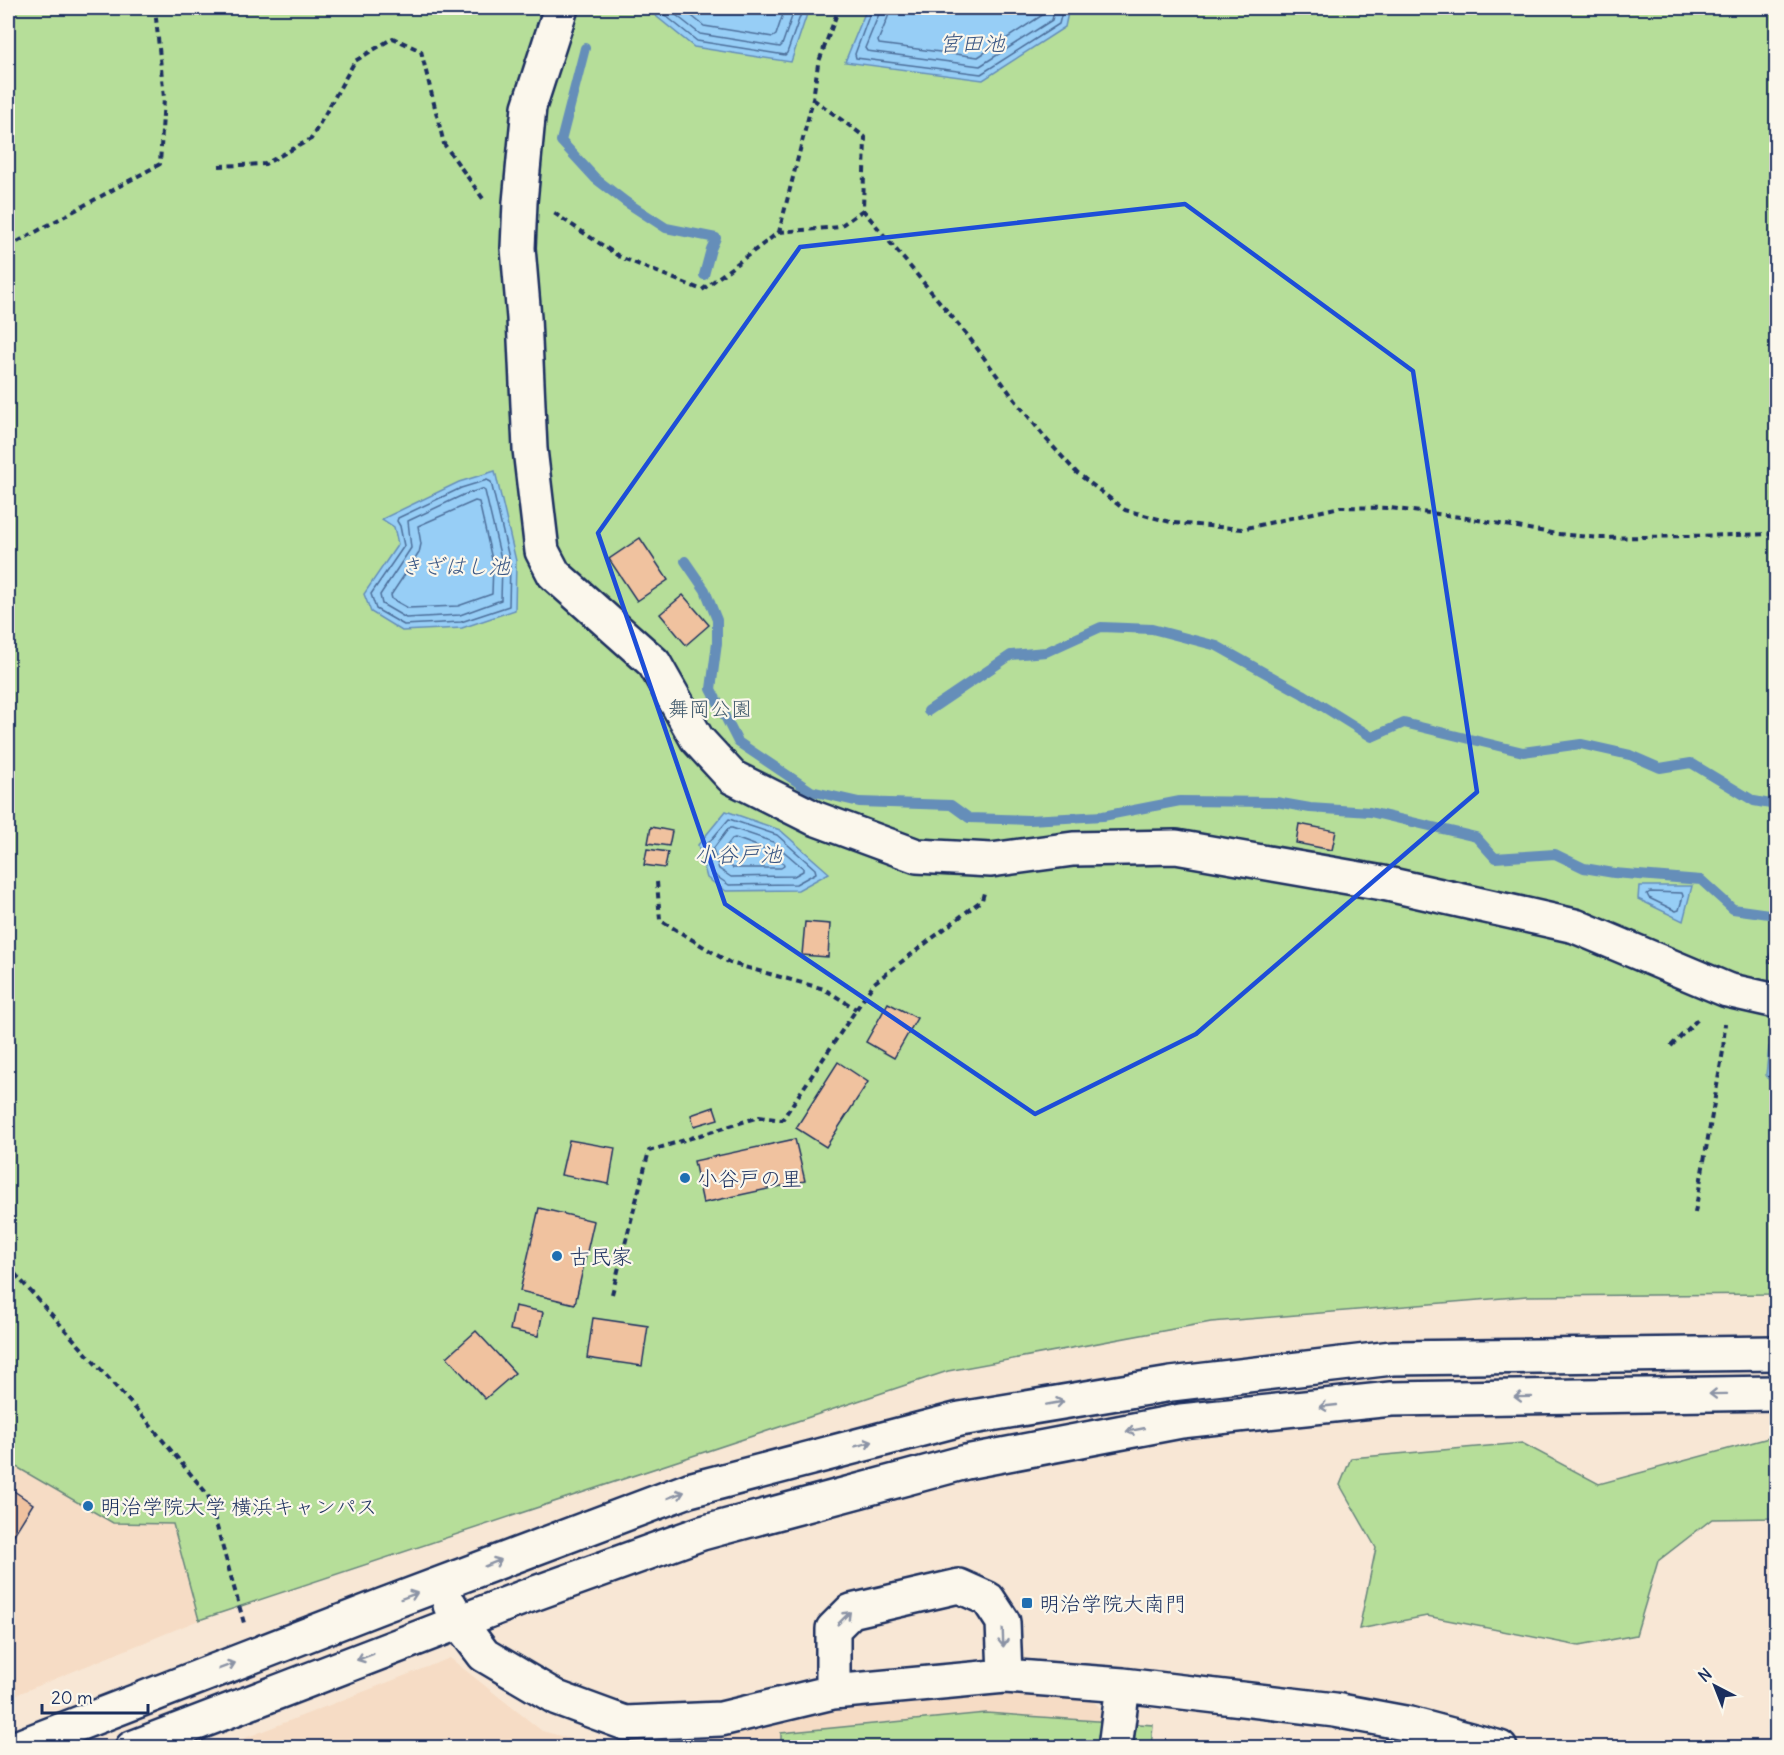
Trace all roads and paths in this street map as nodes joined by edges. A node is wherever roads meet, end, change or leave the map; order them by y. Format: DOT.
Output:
graph roads {
  1 [pos="155,8"];
  2 [pos="561,8"];
  3 [pos="839,8"];
  4 [pos="813,99"];
  5 [pos="219,166"];
  6 [pos="484,201"];
  7 [pos="545,207"];
  8 [pos="863,210"];
  9 [pos="779,232"];
  10 [pos="8,247"];
  11 [pos="1776,534"];
  12 [pos="990,860"];
  13 [pos="657,882"];
  14 [pos="1727,990"];
  15 [pos="1776,1000"];
  16 [pos="856,1009"];
  17 [pos="1695,1213"];
  18 [pos="8,1266"];
  19 [pos="612,1294"];
  20 [pos="1776,1353"];
  21 [pos="1776,1393"];
  22 [pos="439,1584"];
  23 [pos="459,1622"];
  24 [pos="253,1656"];
  25 [pos="1005,1676"];
  26 [pos="1124,1685"];
  27 [pos="833,1692"];
  28 [pos="15,1748"];
  29 [pos="132,1748"];
  30 [pos="1115,1748"];
  31 [pos="1500,1748"];
  1 -- 10 [label="path"];
  2 -- 12 [label="street"];
  3 -- 4 [label="path"];
  4 -- 8 [label="path"];
  4 -- 9 [label="path"];
  5 -- 6 [label="path"];
  7 -- 9 [label="path"];
  8 -- 9 [label="path"];
  8 -- 11 [label="path"];
  12 -- 14 [label="street"];
  12 -- 16 [label="path"];
  13 -- 16 [label="path"];
  14 -- 15 [label="street"];
  14 -- 17 [label="path"];
  16 -- 19 [label="path"];
  18 -- 24 [label="path"];
  22 -- 20 [label="street, one-way"];
  21 -- 23 [label="street, one-way"];
  22 -- 23 [label="street"];
  24 -- 22 [label="street, one-way"];
  23 -- 27 [label="street"];
  23 -- 29 [label="street, one-way"];
  28 -- 24 [label="street, one-way"];
  25 -- 26 [label="street"];
  25 -- 27 [label="street"];
  27 -- 25 [label="street, one-way"];
  26 -- 30 [label="street"];
  26 -- 31 [label="street"];
}
